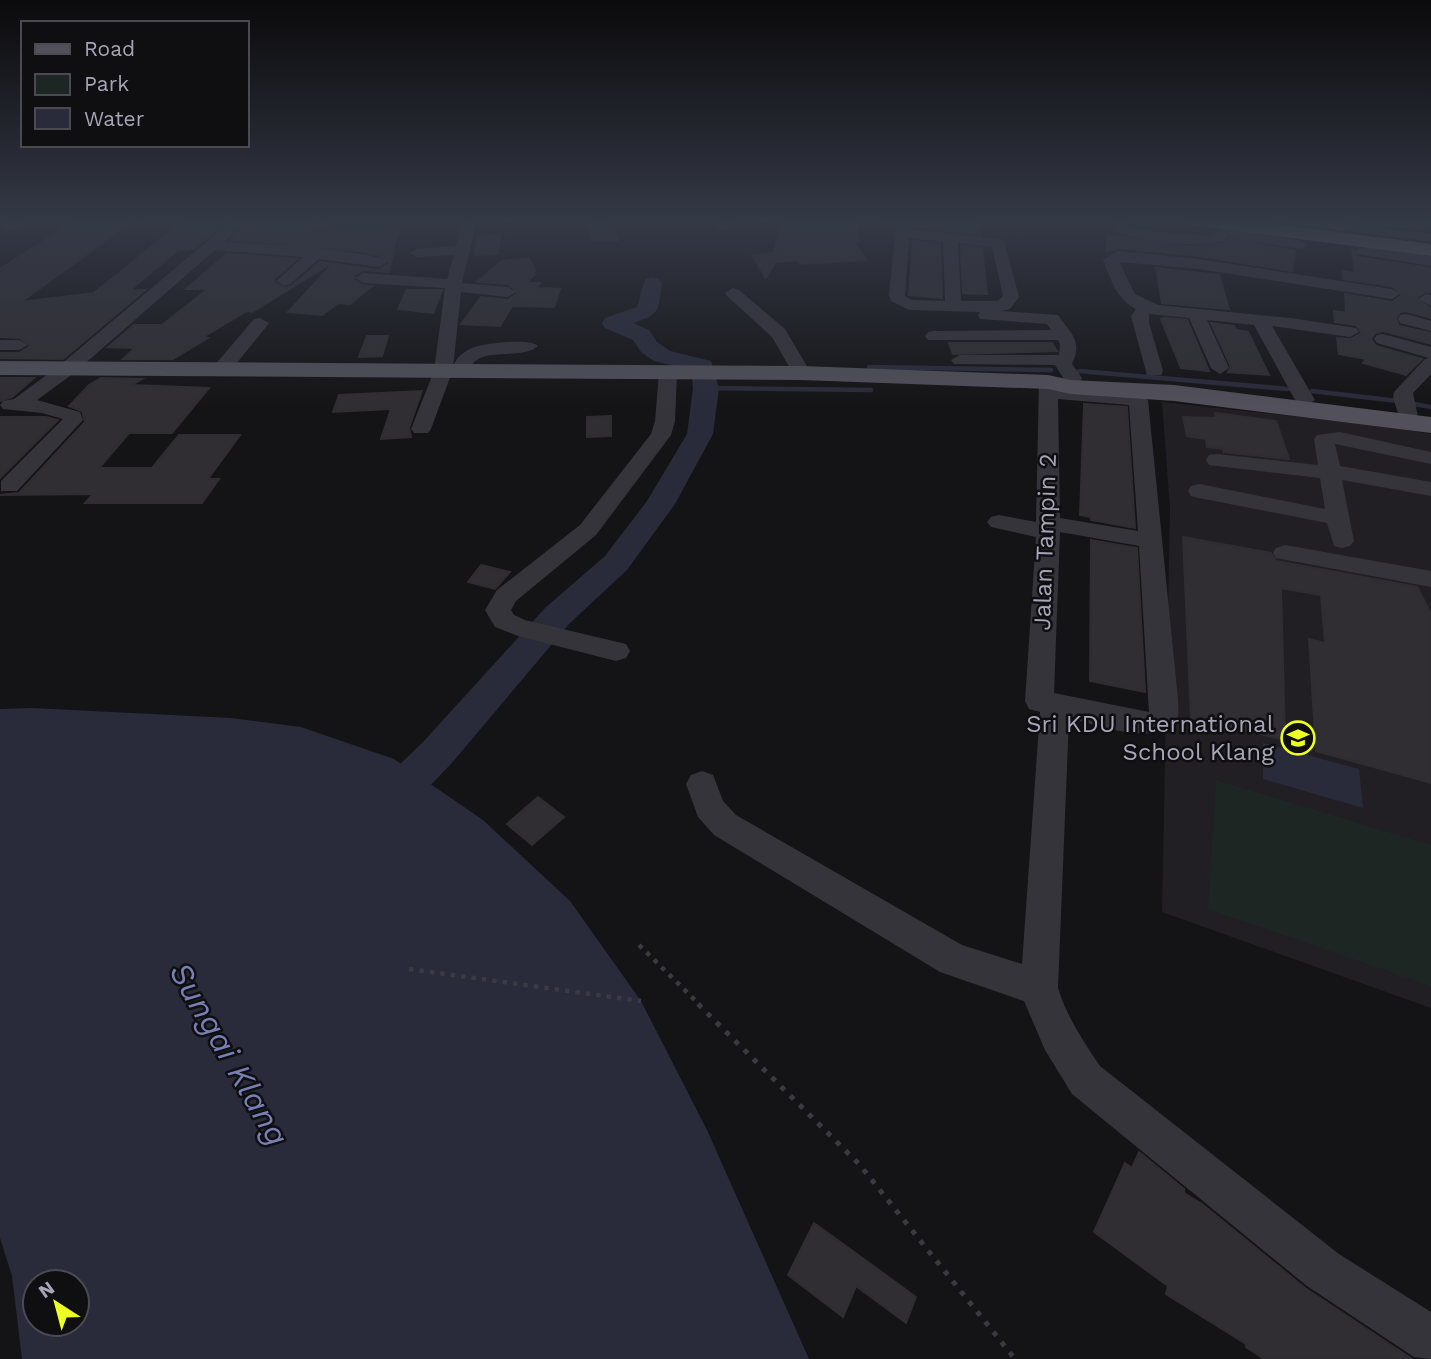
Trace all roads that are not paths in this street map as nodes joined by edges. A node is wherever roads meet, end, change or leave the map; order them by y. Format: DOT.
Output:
graph roads {
  1 [pos="167,282"];
  2 [pos="416,282"];
  3 [pos="420,282"];
  4 [pos="455,282"];
  5 [pos="898,282"];
  6 [pos="952,282"];
  7 [pos="1008,282"];
  8 [pos="1120,282"];
  9 [pos="1363,282"];
  10 [pos="454,286"];
  11 [pos="508,292"];
  12 [pos="733,293"];
  13 [pos="1392,294"];
  14 [pos="367,295"];
  15 [pos="953,306"];
  16 [pos="1152,308"];
  17 [pos="1195,313"];
  18 [pos="934,315"];
  19 [pos="1406,319"];
  20 [pos="1260,320"];
  21 [pos="260,323"];
  22 [pos="1431,326"];
  23 [pos="1350,332"];
  24 [pos="1063,335"];
  25 [pos="934,336"];
  26 [pos="1383,339"];
  27 [pos="0,345"];
  28 [pos="19,345"];
  29 [pos="529,346"];
  30 [pos="1431,353"];
  31 [pos="960,360"];
  32 [pos="1431,363"];
  33 [pos="0,368"];
  34 [pos="1220,368"];
  35 [pos="67,369"];
  36 [pos="222,370"];
  37 [pos="1154,371"];
  38 [pos="452,372"];
  39 [pos="675,373"];
  40 [pos="802,373"];
  41 [pos="1059,378"];
  42 [pos="1305,400"];
  43 [pos="9,405"];
  44 [pos="1420,419"];
  45 [pos="421,429"];
  46 [pos="1431,458"];
  47 [pos="1217,460"];
  48 [pos="1330,472"];
  49 [pos="9,486"];
  50 [pos="1431,489"];
  51 [pos="1199,491"];
  52 [pos="1338,518"];
  53 [pos="999,522"];
  54 [pos="1048,528"];
  55 [pos="1152,541"];
  56 [pos="1342,541"];
  57 [pos="1285,553"];
  58 [pos="1431,579"];
  59 [pos="616,651"];
  60 [pos="1047,703"];
  61 [pos="702,784"];
  62 [pos="1039,988"];
  63 [pos="1431,1340"];
  1 -- 35 [label="street"];
  2 -- 14 [label="street"];
  3 -- 10 [label="street"];
  4 -- 10 [label="street"];
  5 -- 15 [label="street"];
  6 -- 15 [label="street"];
  7 -- 15 [label="street"];
  8 -- 16 [label="street"];
  9 -- 13 [label="street"];
  10 -- 11 [label="street"];
  10 -- 38 [label="street"];
  12 -- 40 [label="street"];
  16 -- 17 [label="street"];
  16 -- 37 [label="street"];
  17 -- 20 [label="street"];
  17 -- 34 [label="street"];
  18 -- 24 [label="street"];
  19 -- 22 [label="street"];
  20 -- 23 [label="street"];
  20 -- 42 [label="street"];
  21 -- 36 [label="street"];
  24 -- 25 [label="street"];
  24 -- 41 [label="street, Jalan Tampin 2"];
  26 -- 30 [label="street"];
  27 -- 28 [label="street"];
  29 -- 38 [label="street"];
  31 -- 41 [label="street"];
  32 -- 44 [label="street"];
  33 -- 35 [label="main road"];
  35 -- 36 [label="main road"];
  35 -- 43 [label="street"];
  36 -- 38 [label="main road"];
  38 -- 39 [label="main road"];
  38 -- 45 [label="street"];
  39 -- 40 [label="main road"];
  39 -- 59 [label="street"];
  40 -- 41 [label="main road"];
  41 -- 42 [label="main road"];
  41 -- 44 [label="main road"];
  41 -- 54 [label="street, Jalan Tampin 2"];
  41 -- 55 [label="street"];
  42 -- 44 [label="main road"];
  43 -- 49 [label="street"];
  46 -- 48 [label="street"];
  47 -- 48 [label="street"];
  48 -- 50 [label="street"];
  48 -- 52 [label="street"];
  51 -- 52 [label="street"];
  52 -- 56 [label="street"];
  53 -- 54 [label="street"];
  54 -- 55 [label="street"];
  54 -- 60 [label="street, Jalan Tampin 2"];
  55 -- 60 [label="street"];
  57 -- 58 [label="street"];
  60 -- 62 [label="street, Jalan Tampin 2"];
  61 -- 62 [label="street"];
  62 -- 63 [label="street"];
}
